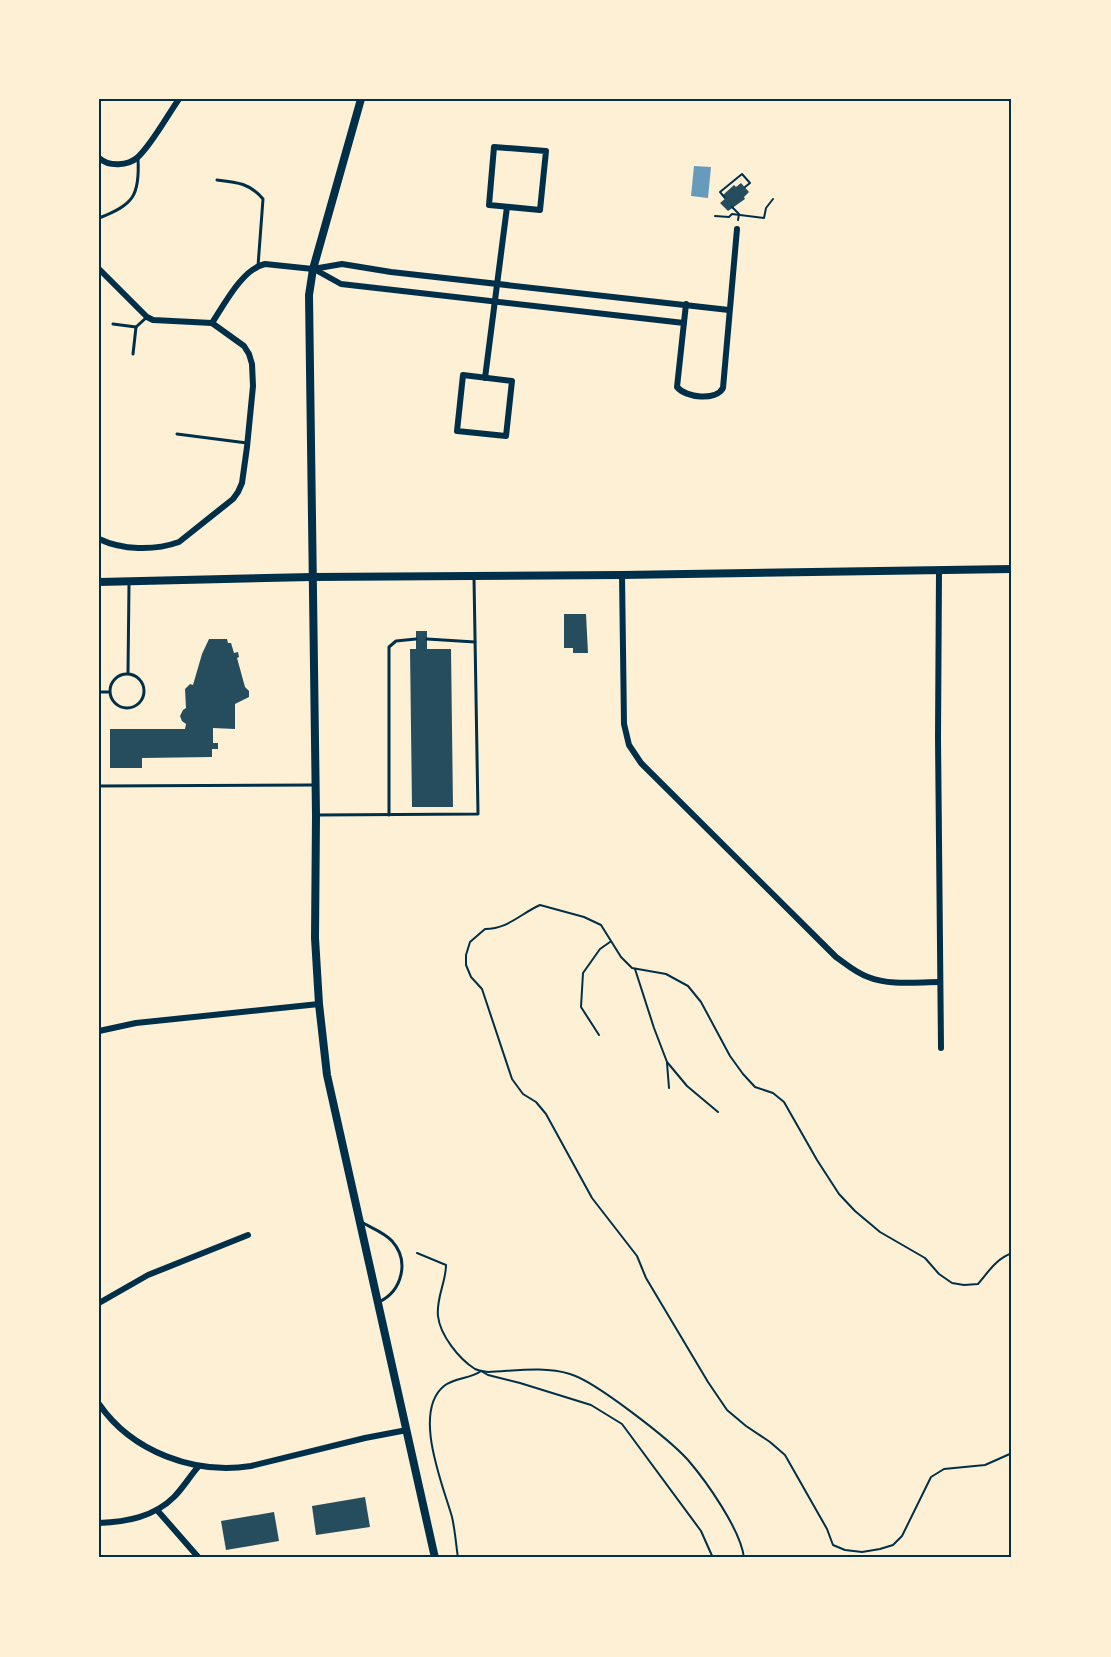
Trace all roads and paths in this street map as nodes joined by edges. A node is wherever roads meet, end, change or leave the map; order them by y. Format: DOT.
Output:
graph roads {
  1 [pos="179,99"];
  2 [pos="361,99"];
  3 [pos="138,157"];
  4 [pos="99,158"];
  5 [pos="217,180"];
  6 [pos="745,187"];
  7 [pos="725,198"];
  8 [pos="773,199"];
  9 [pos="507,207"];
  10 [pos="732,207"];
  11 [pos="739,214"];
  12 [pos="715,216"];
  13 [pos="99,219"];
  14 [pos="737,229"];
  15 [pos="258,266"];
  16 [pos="99,269"];
  17 [pos="313,269"];
  18 [pos="498,284"];
  19 [pos="496,301"];
  20 [pos="686,304"];
  21 [pos="729,310"];
  22 [pos="147,317"];
  23 [pos="212,323"];
  24 [pos="684,323"];
  25 [pos="113,324"];
  26 [pos="135,327"];
  27 [pos="133,354"];
  28 [pos="485,378"];
  29 [pos="177,434"];
  30 [pos="247,443"];
  31 [pos="99,539"];
  32 [pos="1012,569"];
  33 [pos="939,570"];
  34 [pos="622,575"];
  35 [pos="474,576"];
  36 [pos="312,577"];
  37 [pos="99,582"];
  38 [pos="129,582"];
  39 [pos="416,639"];
  40 [pos="427,639"];
  41 [pos="475,642"];
  42 [pos="128,674"];
  43 [pos="99,692"];
  44 [pos="110,692"];
  45 [pos="315,785"];
  46 [pos="99,786"];
  47 [pos="315,815"];
  48 [pos="389,815"];
  49 [pos="610,942"];
  50 [pos="635,969"];
  51 [pos="940,982"];
  52 [pos="319,1004"];
  53 [pos="99,1031"];
  54 [pos="599,1035"];
  55 [pos="941,1048"];
  56 [pos="667,1062"];
  57 [pos="669,1088"];
  58 [pos="718,1112"];
  59 [pos="359,1221"];
  60 [pos="248,1235"];
  61 [pos="417,1252"];
  62 [pos="1012,1253"];
  63 [pos="99,1303"];
  64 [pos="378,1303"];
  65 [pos="482,1371"];
  66 [pos="99,1404"];
  67 [pos="407,1430"];
  68 [pos="1012,1453"];
  69 [pos="198,1467"];
  70 [pos="157,1510"];
  71 [pos="99,1523"];
  72 [pos="199,1558"];
  73 [pos="435,1558"];
  74 [pos="458,1558"];
  75 [pos="713,1558"];
  76 [pos="744,1558"];
  1 -- 3 [label="street"];
  2 -- 17 [label="street"];
  3 -- 4 [label="street"];
  3 -- 13 [label="lane"];
  5 -- 15 [label="lane"];
  6 -- 7 [label="path"];
  8 -- 11 [label="path"];
  9 -- 9 [label="street"];
  9 -- 18 [label="street"];
  10 -- 11 [label="path"];
  11 -- 12 [label="path"];
  11 -- 14 [label="path"];
  14 -- 21 [label="street"];
  15 -- 17 [label="street"];
  15 -- 23 [label="street"];
  16 -- 22 [label="street"];
  17 -- 18 [label="street"];
  17 -- 19 [label="street"];
  17 -- 36 [label="street"];
  18 -- 19 [label="street"];
  18 -- 20 [label="street"];
  19 -- 24 [label="street"];
  19 -- 28 [label="street"];
  20 -- 21 [label="street"];
  20 -- 24 [label="street"];
  21 -- 24 [label="street"];
  22 -- 23 [label="street"];
  22 -- 26 [label="lane"];
  23 -- 30 [label="street"];
  25 -- 26 [label="lane"];
  26 -- 27 [label="lane"];
  28 -- 28 [label="street"];
  29 -- 30 [label="lane"];
  30 -- 31 [label="street"];
  32 -- 33 [label="street"];
  33 -- 34 [label="street"];
  33 -- 51 [label="street"];
  34 -- 35 [label="street"];
  34 -- 51 [label="street"];
  35 -- 36 [label="street"];
  35 -- 41 [label="lane"];
  36 -- 38 [label="street"];
  36 -- 45 [label="street"];
  37 -- 38 [label="street"];
  38 -- 42 [label="lane"];
  39 -- 48 [label="lane"];
  40 -- 41 [label="lane"];
  41 -- 48 [label="lane"];
  42 -- 44 [label="lane"];
  42 -- 44 [label="lane"];
  43 -- 44 [label="lane"];
  45 -- 46 [label="lane"];
  45 -- 47 [label="street"];
  47 -- 48 [label="lane"];
  47 -- 52 [label="street"];
  49 -- 50 [label="path"];
  49 -- 54 [label="path"];
  49 -- 68 [label="path"];
  50 -- 56 [label="path"];
  50 -- 62 [label="path"];
  51 -- 55 [label="street"];
  52 -- 53 [label="street"];
  52 -- 59 [label="street"];
  56 -- 57 [label="path"];
  56 -- 58 [label="path"];
  59 -- 64 [label="street"];
  59 -- 64 [label="lane"];
  60 -- 63 [label="street"];
  61 -- 65 [label="path"];
  64 -- 67 [label="street"];
  65 -- 74 [label="path"];
  65 -- 75 [label="path"];
  65 -- 76 [label="path"];
  66 -- 69 [label="street"];
  67 -- 69 [label="street"];
  67 -- 73 [label="street"];
  69 -- 70 [label="street"];
  70 -- 71 [label="street"];
  70 -- 72 [label="street"];
}
